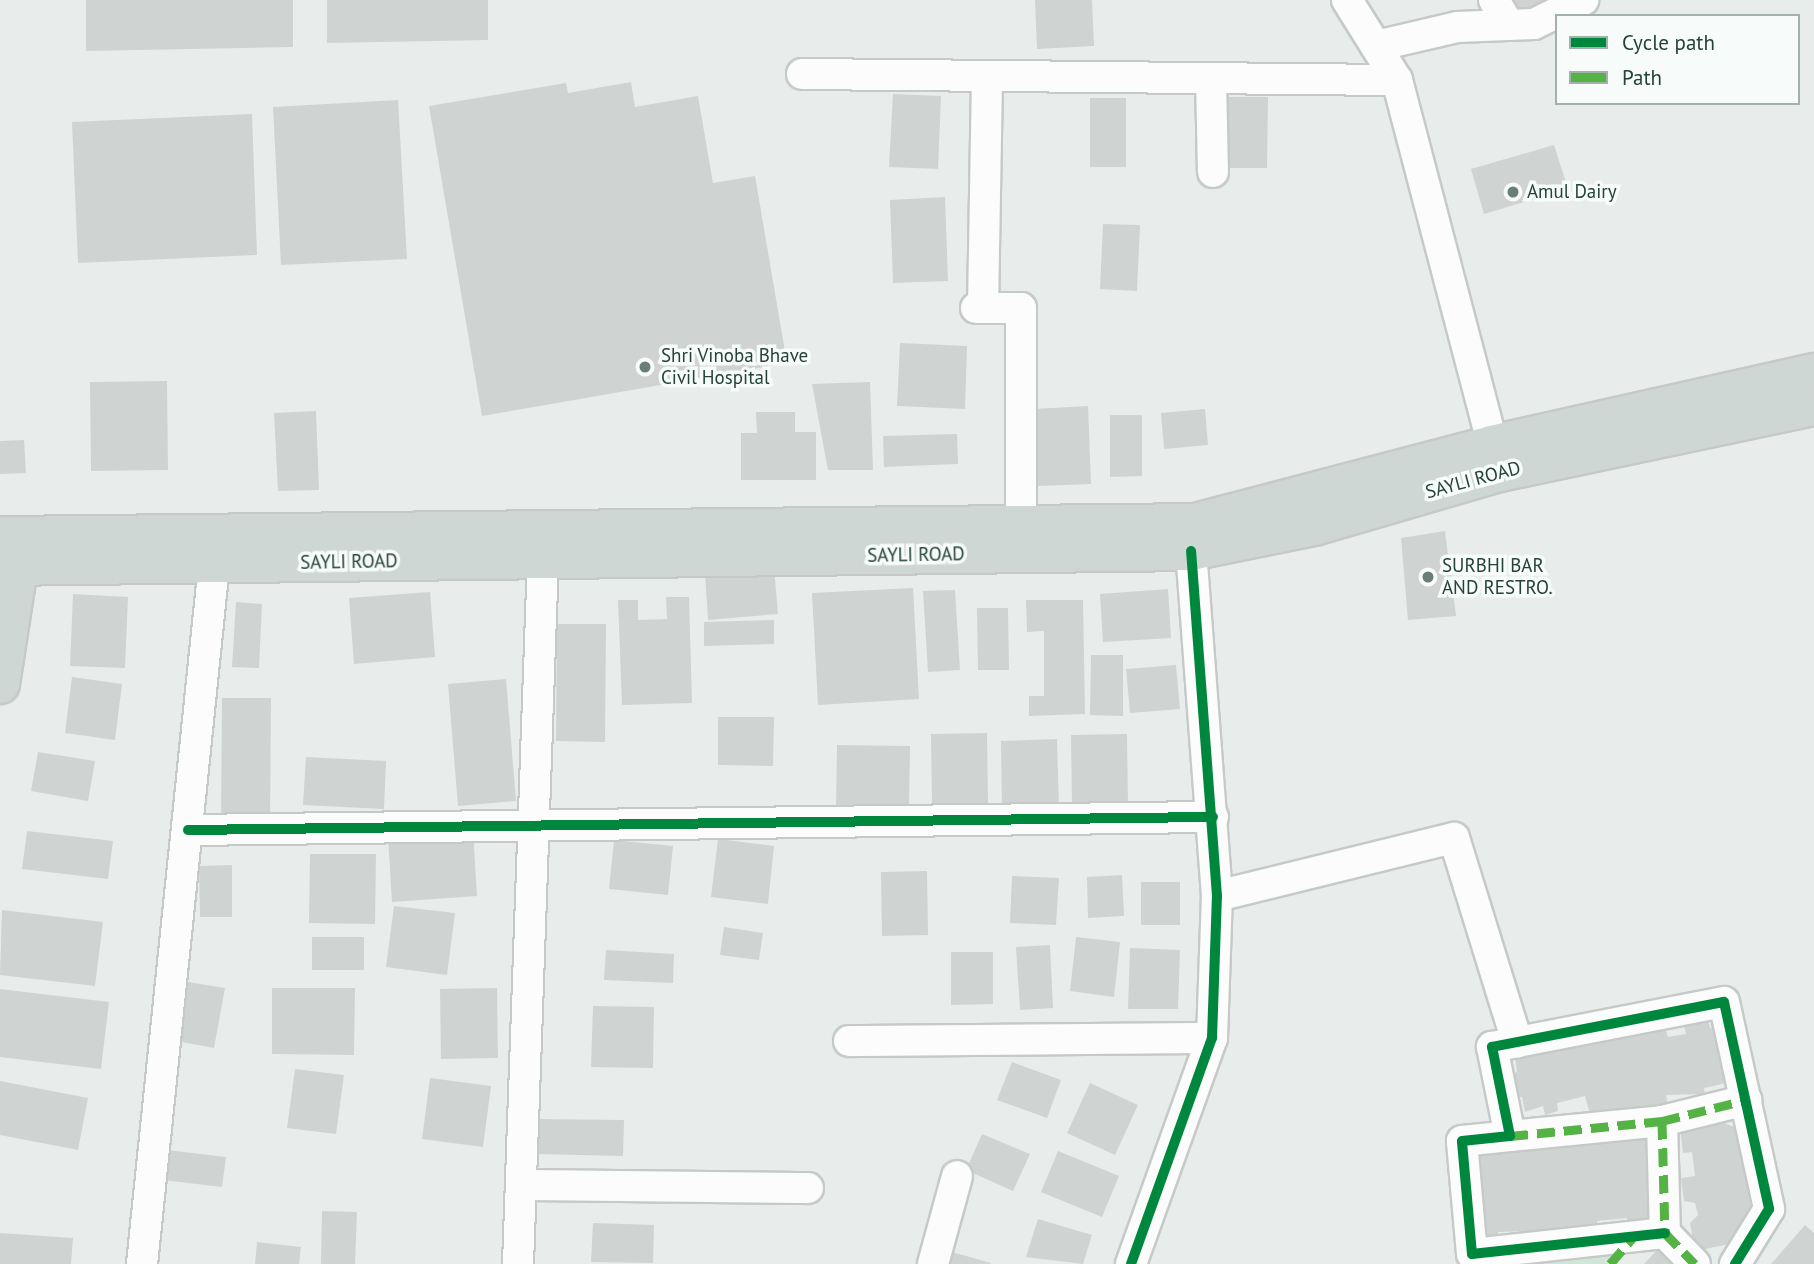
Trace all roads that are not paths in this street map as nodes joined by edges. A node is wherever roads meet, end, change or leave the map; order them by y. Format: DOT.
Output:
graph roads {
  1 [pos="1347,0"];
  2 [pos="1583,0"];
  3 [pos="1502,13"];
  4 [pos="1376,46"];
  5 [pos="802,74"];
  6 [pos="987,76"];
  7 [pos="1211,78"];
  8 [pos="1396,80"];
  9 [pos="1213,172"];
  10 [pos="1814,373"];
  11 [pos="1814,406"];
  12 [pos="1496,458"];
  13 [pos="1021,538"];
  14 [pos="10,551"];
  15 [pos="1191,551"];
  16 [pos="543,559"];
  17 [pos="214,565"];
  18 [pos="0,684"];
  19 [pos="1213,817"];
  20 [pos="536,826"];
  21 [pos="188,830"];
  22 [pos="1217,896"];
  23 [pos="1212,1038"];
  24 [pos="849,1041"];
  25 [pos="1517,1042"];
  26 [pos="1746,1100"];
  27 [pos="1662,1121"];
  28 [pos="1510,1136"];
  29 [pos="957,1177"];
  30 [pos="521,1185"];
  31 [pos="808,1188"];
  32 [pos="1665,1233"];
  33 [pos="1634,1236"];
  34 [pos="142,1264"];
  35 [pos="518,1264"];
  36 [pos="933,1264"];
  37 [pos="1131,1264"];
  38 [pos="1610,1264"];
  39 [pos="1695,1264"];
  40 [pos="1735,1264"];
  1 -- 4 [label="street"];
  2 -- 3 [label="street"];
  3 -- 4 [label="street"];
  4 -- 8 [label="street"];
  5 -- 6 [label="street"];
  6 -- 7 [label="street"];
  6 -- 13 [label="street"];
  7 -- 8 [label="street"];
  7 -- 9 [label="street"];
  8 -- 12 [label="street"];
  10 -- 12 [label="main road"];
  11 -- 12 [label="main road, SAYLI ROAD"];
  12 -- 13 [label="main road"];
  12 -- 15 [label="main road, SAYLI ROAD"];
  13 -- 14 [label="main road"];
  13 -- 15 [label="main road, SAYLI ROAD"];
  13 -- 16 [label="main road, SAYLI ROAD"];
  14 -- 17 [label="main road, SAYLI ROAD"];
  14 -- 18 [label="main road"];
  15 -- 19 [label="street"];
  16 -- 17 [label="main road, SAYLI ROAD"];
  16 -- 20 [label="street"];
  17 -- 21 [label="street"];
  19 -- 20 [label="street"];
  19 -- 22 [label="street"];
  20 -- 21 [label="street"];
  20 -- 30 [label="street"];
  21 -- 34 [label="street"];
  22 -- 23 [label="street"];
  22 -- 25 [label="street"];
  23 -- 24 [label="street"];
  23 -- 37 [label="street"];
  25 -- 26 [label="street"];
  25 -- 28 [label="street"];
  26 -- 27 [label="street"];
  26 -- 40 [label="street"];
  27 -- 28 [label="street"];
  27 -- 32 [label="street"];
  28 -- 33 [label="street"];
  29 -- 36 [label="street"];
  30 -- 31 [label="street"];
  30 -- 35 [label="street"];
  32 -- 33 [label="street"];
  32 -- 39 [label="street"];
  33 -- 38 [label="street"];
}
